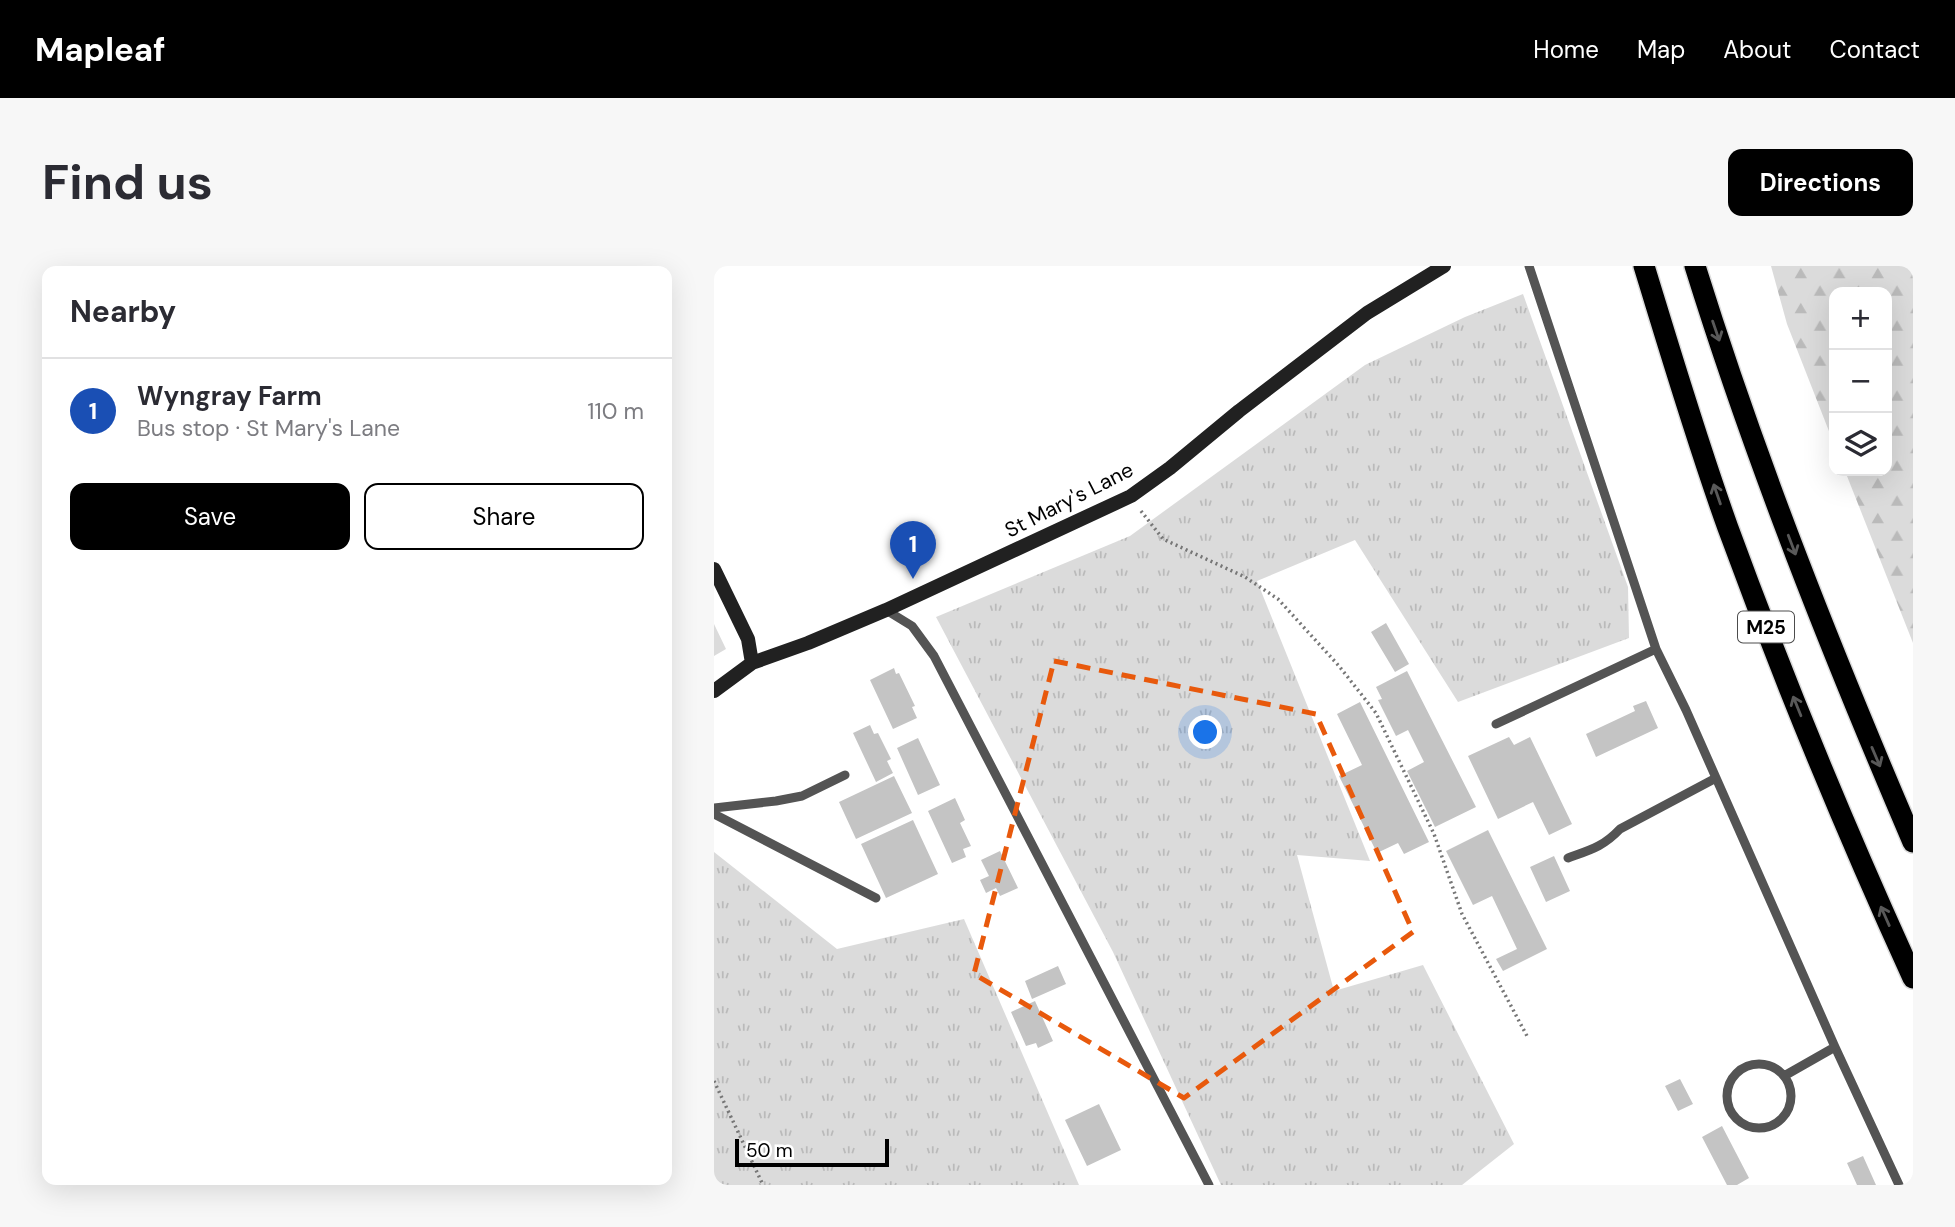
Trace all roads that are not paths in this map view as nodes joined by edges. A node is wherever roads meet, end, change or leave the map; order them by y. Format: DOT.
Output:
graph roads {
  1 [pos="1444,266"];
  2 [pos="1529,266"];
  3 [pos="1644,266"];
  4 [pos="1695,266"];
  5 [pos="714,569"];
  6 [pos="886,610"];
  7 [pos="1656,649"];
  8 [pos="752,663"];
  9 [pos="714,691"];
  10 [pos="1496,724"];
  11 [pos="845,775"];
  12 [pos="1716,778"];
  13 [pos="714,808"];
  14 [pos="714,814"];
  15 [pos="1913,842"];
  16 [pos="1568,858"];
  17 [pos="876,898"];
  18 [pos="1913,978"];
  19 [pos="1835,1047"];
  20 [pos="1784,1076"];
  21 [pos="1209,1185"];
  22 [pos="1899,1185"];
  1 -- 6 [label="main road, St Mary's Lane"];
  2 -- 7 [label="lane"];
  18 -- 3 [label="highway, M25, one-way"];
  4 -- 15 [label="highway, M25, one-way"];
  5 -- 8 [label="main road"];
  6 -- 8 [label="main road, St Mary's Lane"];
  6 -- 21 [label="lane"];
  7 -- 10 [label="lane"];
  7 -- 12 [label="lane"];
  8 -- 9 [label="main road, St Mary's Lane"];
  11 -- 13 [label="lane"];
  12 -- 16 [label="lane"];
  12 -- 19 [label="lane"];
  14 -- 17 [label="lane"];
  19 -- 20 [label="lane"];
  19 -- 22 [label="lane"];
  20 -- 20 [label="lane"];
}
